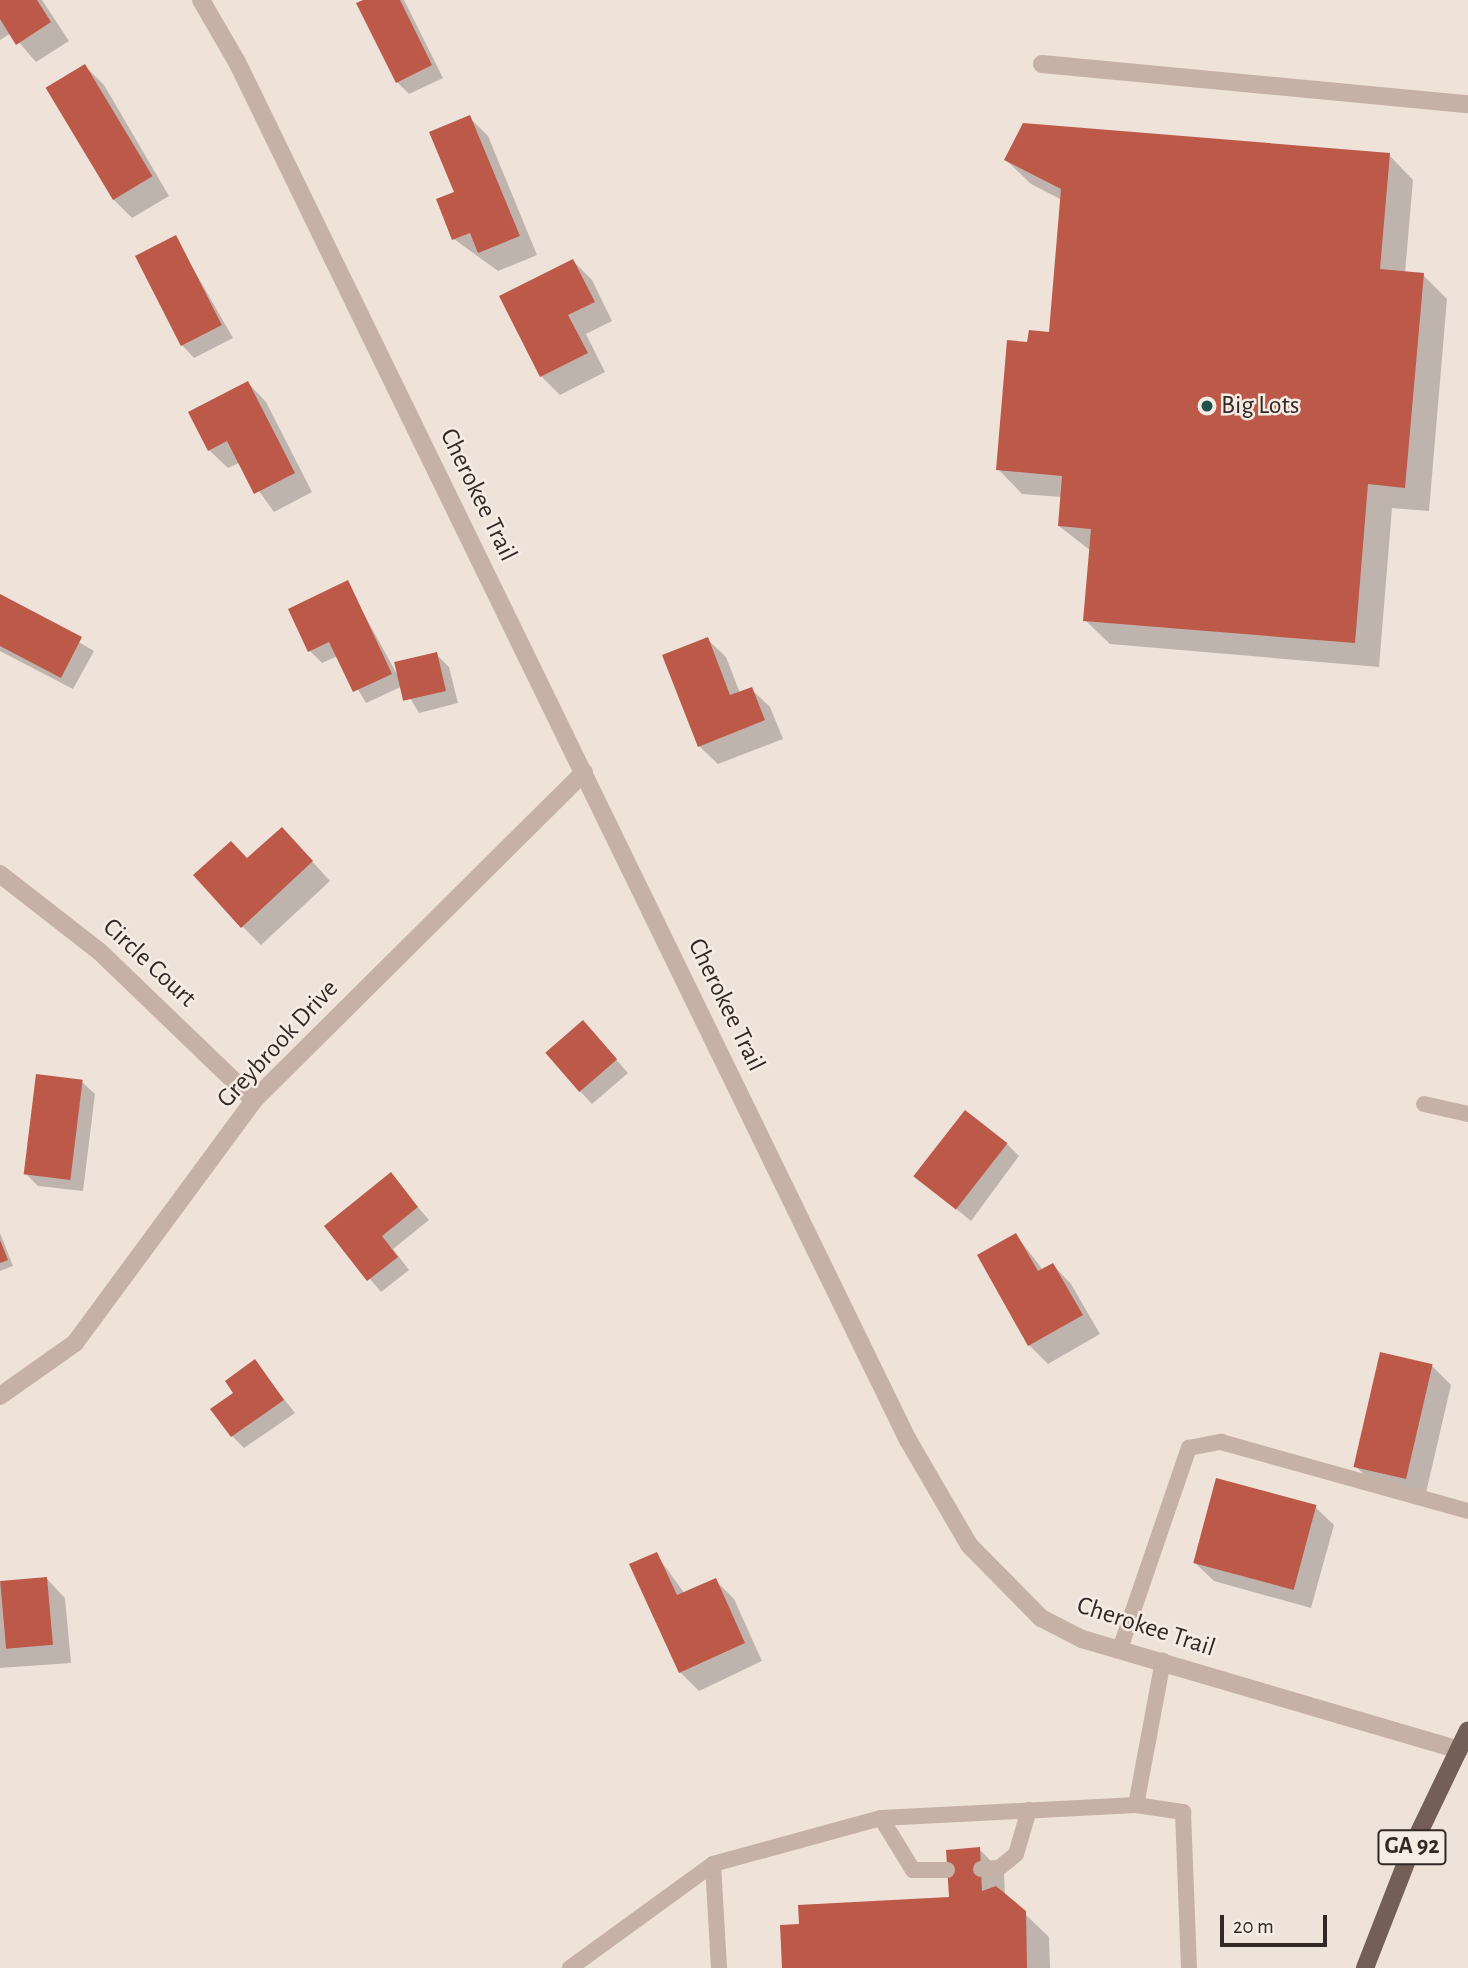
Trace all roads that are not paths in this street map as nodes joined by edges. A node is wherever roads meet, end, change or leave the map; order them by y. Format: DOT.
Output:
graph roads {
  1 [pos="201,0"];
  2 [pos="1042,64"];
  3 [pos="1468,104"];
  4 [pos="584,772"];
  5 [pos="0,874"];
  6 [pos="254,1100"];
  7 [pos="1424,1104"];
  8 [pos="1468,1114"];
  9 [pos="0,1396"];
  10 [pos="1468,1511"];
  11 [pos="1120,1649"];
  12 [pos="1163,1661"];
  13 [pos="1468,1730"];
  14 [pos="1459,1750"];
  15 [pos="1136,1805"];
  16 [pos="1029,1810"];
  17 [pos="881,1818"];
  18 [pos="713,1864"];
  19 [pos="981,1869"];
  20 [pos="947,1870"];
  21 [pos="570,1968"];
  22 [pos="719,1968"];
  23 [pos="1189,1968"];
  24 [pos="1365,1968"];
  1 -- 4 [label="street, Cherokee Trail"];
  2 -- 3 [label="street"];
  4 -- 6 [label="street, Greybrook Drive"];
  4 -- 11 [label="street, Cherokee Trail"];
  5 -- 6 [label="street, Circle Court"];
  6 -- 9 [label="street, Greybrook Drive"];
  7 -- 8 [label="lane"];
  10 -- 11 [label="lane"];
  11 -- 12 [label="street, Cherokee Trail"];
  12 -- 14 [label="street, Cherokee Trail"];
  12 -- 15 [label="lane"];
  13 -- 14 [label="main road, GA 92"];
  14 -- 24 [label="main road, GA 92"];
  15 -- 16 [label="lane"];
  15 -- 23 [label="lane"];
  16 -- 17 [label="lane"];
  16 -- 19 [label="lane"];
  17 -- 18 [label="lane"];
  17 -- 20 [label="lane"];
  18 -- 21 [label="lane"];
  18 -- 22 [label="lane"];
}
